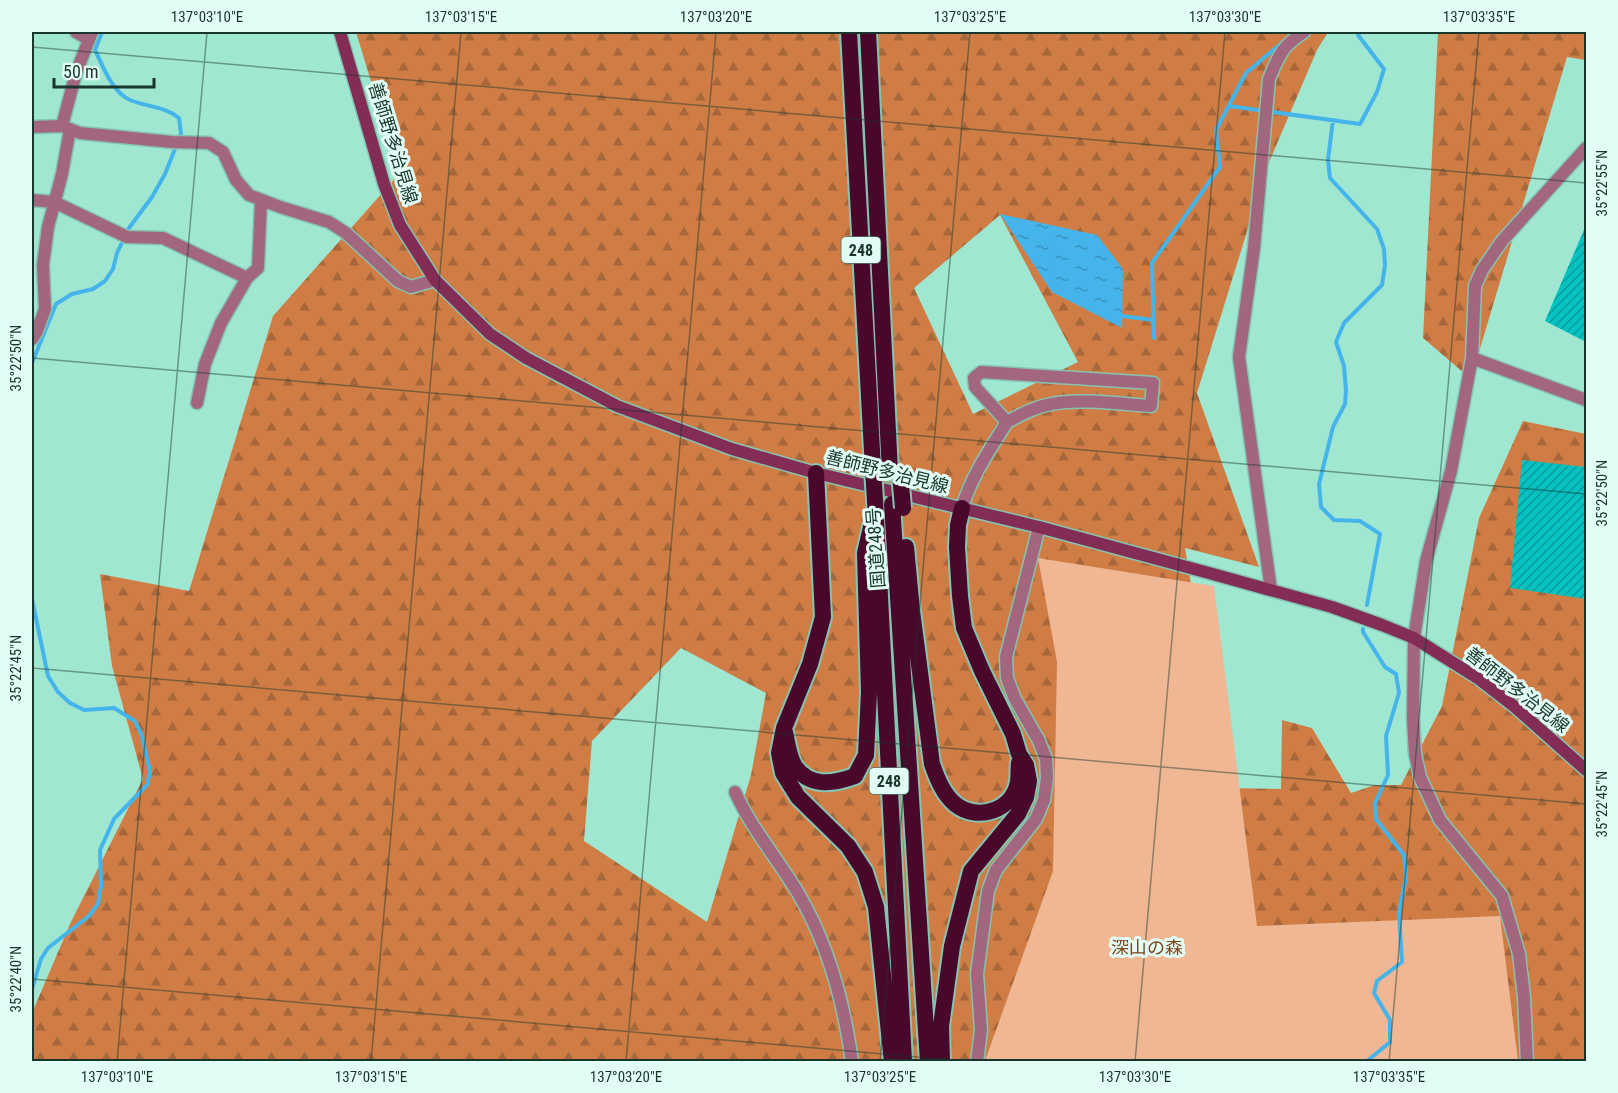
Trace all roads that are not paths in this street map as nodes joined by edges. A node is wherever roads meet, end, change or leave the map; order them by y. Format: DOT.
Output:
graph roads {
  1 [pos="76,32"];
  2 [pos="340,32"];
  3 [pos="849,32"];
  4 [pos="868,32"];
  5 [pos="1304,32"];
  6 [pos="90,35"];
  7 [pos="32,127"];
  8 [pos="66,128"];
  9 [pos="1587,148"];
  10 [pos="32,200"];
  11 [pos="261,200"];
  12 [pos="54,202"];
  13 [pos="247,278"];
  14 [pos="435,280"];
  15 [pos="32,339"];
  16 [pos="1472,358"];
  17 [pos="1587,400"];
  18 [pos="197,403"];
  19 [pos="1007,422"];
  20 [pos="888,472"];
  21 [pos="816,473"];
  22 [pos="875,505"];
  23 [pos="898,506"];
  24 [pos="962,508"];
  25 [pos="1039,527"];
  26 [pos="1271,590"];
  27 [pos="1414,638"];
  28 [pos="784,728"];
  29 [pos="1019,754"];
  30 [pos="1587,770"];
  31 [pos="735,792"];
  32 [pos="852,1062"];
  33 [pos="892,1062"];
  34 [pos="904,1062"];
  35 [pos="928,1062"];
  36 [pos="942,1062"];
  37 [pos="977,1062"];
  38 [pos="1527,1062"];
  1 -- 6 [label="street"];
  2 -- 14 [label="main road, 善師野多治見線"];
  3 -- 20 [label="highway, 国道248号 / 248"];
  4 -- 20 [label="highway, 国道248号 / 248"];
  5 -- 26 [label="street"];
  6 -- 8 [label="street"];
  7 -- 8 [label="street"];
  8 -- 11 [label="street"];
  8 -- 12 [label="street"];
  9 -- 16 [label="street"];
  10 -- 12 [label="street"];
  11 -- 13 [label="street"];
  11 -- 14 [label="street"];
  12 -- 13 [label="street"];
  12 -- 15 [label="street"];
  13 -- 18 [label="street"];
  14 -- 21 [label="main road, 善師野多治見線"];
  16 -- 17 [label="street"];
  16 -- 27 [label="street"];
  19 -- 19 [label="street"];
  19 -- 24 [label="street"];
  20 -- 22 [label="highway, 国道248号 / 248, bridge"];
  20 -- 23 [label="highway, 国道248号 / 248"];
  21 -- 24 [label="main road, 善師野多治見線"];
  21 -- 28 [label="highway"];
  22 -- 28 [label="highway"];
  22 -- 34 [label="highway, 国道248号 / 248"];
  23 -- 29 [label="highway"];
  23 -- 35 [label="highway, 国道248号 / 248"];
  24 -- 25 [label="main road, 善師野多治見線"];
  24 -- 29 [label="highway"];
  25 -- 26 [label="main road, 善師野多治見線"];
  25 -- 37 [label="street"];
  26 -- 27 [label="main road, 善師野多治見線"];
  27 -- 30 [label="main road, 善師野多治見線"];
  27 -- 38 [label="street"];
  28 -- 33 [label="highway"];
  29 -- 36 [label="highway"];
  31 -- 32 [label="street"];
}
